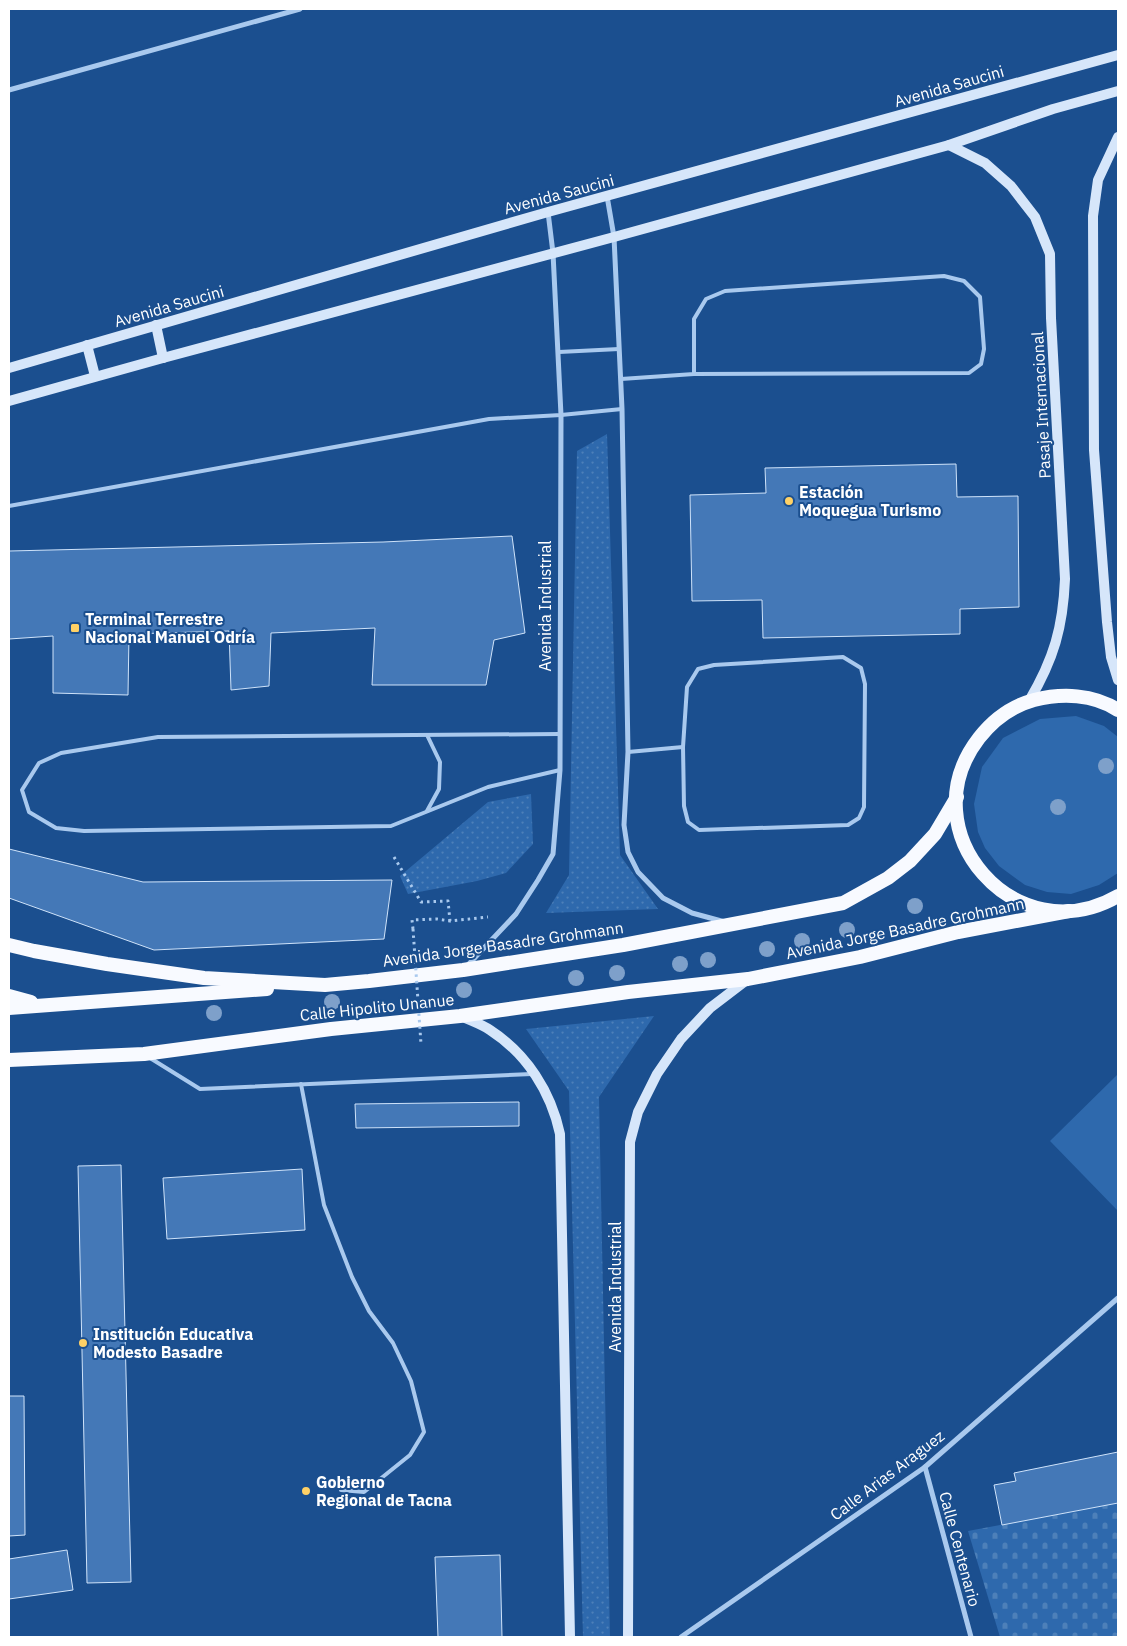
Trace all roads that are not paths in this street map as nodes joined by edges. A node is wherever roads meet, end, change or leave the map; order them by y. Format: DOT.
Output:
graph roads {
  1 [pos="300,9"];
  2 [pos="1118,55"];
  3 [pos="9,90"];
  4 [pos="1118,91"];
  5 [pos="1118,137"];
  6 [pos="949,145"];
  7 [pos="608,196"];
  8 [pos="548,212"];
  9 [pos="614,237"];
  10 [pos="553,253"];
  11 [pos="156,325"];
  12 [pos="87,345"];
  13 [pos="619,349"];
  14 [pos="559,352"];
  15 [pos="163,358"];
  16 [pos="9,368"];
  17 [pos="694,374"];
  18 [pos="95,376"];
  19 [pos="621,379"];
  20 [pos="9,401"];
  21 [pos="622,409"];
  22 [pos="561,415"];
  23 [pos="9,506"];
  24 [pos="1118,680"];
  25 [pos="1029,701"];
  26 [pos="1118,710"];
  27 [pos="560,734"];
  28 [pos="428,735"];
  29 [pos="683,747"];
  30 [pos="628,752"];
  31 [pos="560,770"];
  32 [pos="957,797"];
  33 [pos="427,811"];
  34 [pos="1115,898"];
  35 [pos="1069,911"];
  36 [pos="730,924"];
  37 [pos="9,945"];
  38 [pos="463,970"];
  39 [pos="748,979"];
  40 [pos="325,985"];
  41 [pos="9,996"];
  42 [pos="38,1004"];
  43 [pos="9,1008"];
  44 [pos="460,1016"];
  45 [pos="144,1054"];
  46 [pos="9,1060"];
  47 [pos="536,1074"];
  48 [pos="301,1084"];
  49 [pos="1118,1298"];
  50 [pos="925,1467"];
  51 [pos="341,1490"];
  52 [pos="570,1637"];
  53 [pos="628,1637"];
  54 [pos="681,1637"];
  55 [pos="971,1637"];
  1 -- 3 [label="street"];
  2 -- 7 [label="main road, Avenida Saucini"];
  4 -- 6 [label="main road"];
  5 -- 24 [label="main road"];
  6 -- 9 [label="main road"];
  6 -- 25 [label="main road, Pasaje Internacional"];
  7 -- 8 [label="main road, Avenida Saucini"];
  7 -- 9 [label="street"];
  8 -- 10 [label="street, Avenida Industrial"];
  8 -- 11 [label="main road, Avenida Saucini"];
  9 -- 10 [label="main road"];
  9 -- 13 [label="street"];
  10 -- 14 [label="street, Avenida Industrial"];
  10 -- 15 [label="main road"];
  11 -- 12 [label="main road, Avenida Saucini"];
  11 -- 15 [label="main road"];
  12 -- 16 [label="main road, Avenida Saucini"];
  12 -- 18 [label="main road"];
  13 -- 14 [label="lane"];
  13 -- 19 [label="street"];
  14 -- 22 [label="street, Avenida Industrial"];
  15 -- 18 [label="main road"];
  17 -- 17 [label="lane"];
  17 -- 19 [label="lane"];
  18 -- 20 [label="main road"];
  19 -- 21 [label="street"];
  21 -- 22 [label="lane"];
  21 -- 30 [label="street"];
  22 -- 23 [label="lane"];
  22 -- 27 [label="street, Avenida Industrial"];
  25 -- 26 [label="highway"];
  25 -- 32 [label="highway"];
  27 -- 28 [label="lane"];
  27 -- 31 [label="street, Avenida Industrial"];
  28 -- 33 [label="lane"];
  28 -- 33 [label="lane"];
  29 -- 29 [label="lane"];
  29 -- 30 [label="lane"];
  30 -- 36 [label="street"];
  31 -- 33 [label="lane"];
  31 -- 38 [label="street, Avenida Industrial"];
  32 -- 35 [label="highway"];
  32 -- 36 [label="highway, Avenida Jorge Basadre Grohmann"];
  34 -- 35 [label="highway"];
  35 -- 39 [label="highway, Avenida Jorge Basadre Grohmann"];
  36 -- 38 [label="highway, Avenida Jorge Basadre Grohmann"];
  37 -- 40 [label="highway, Avenida Jorge Basadre Grohmann"];
  38 -- 40 [label="highway, Avenida Jorge Basadre Grohmann"];
  39 -- 44 [label="highway, Calle Hipolito Unanue"];
  39 -- 53 [label="main road, Avenida Industrial"];
  40 -- 42 [label="highway, Calle Hipolito Unanue"];
  41 -- 42 [label="highway"];
  42 -- 43 [label="highway, Calle Hipolito Unanue"];
  44 -- 45 [label="highway, Calle Hipolito Unanue"];
  44 -- 47 [label="main road"];
  45 -- 46 [label="highway, Calle Hipolito Unanue"];
  45 -- 48 [label="lane"];
  47 -- 48 [label="lane"];
  47 -- 52 [label="main road"];
  48 -- 51 [label="lane"];
  49 -- 50 [label="street, Calle Arias Araguez"];
  50 -- 54 [label="street, Calle Arias Araguez"];
  50 -- 55 [label="street, Calle Centenario"];
}
